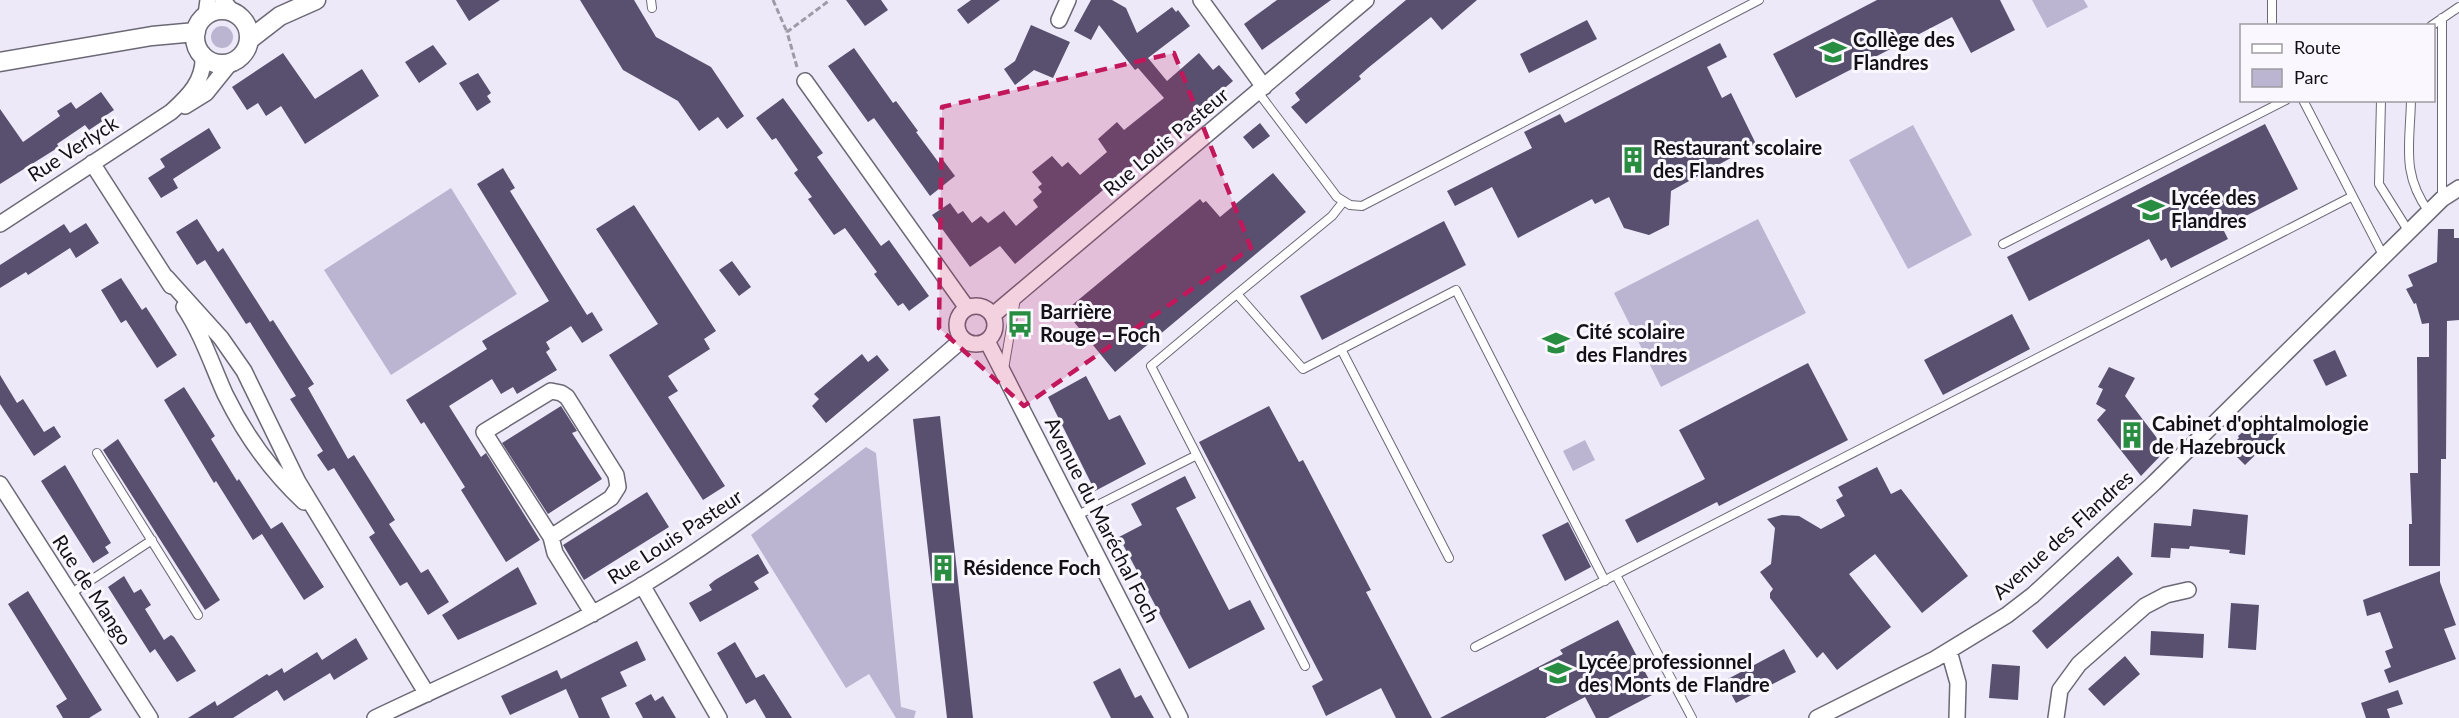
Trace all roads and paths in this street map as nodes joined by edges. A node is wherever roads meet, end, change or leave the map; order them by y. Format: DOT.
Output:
graph roads {
  1 [pos="316,0"];
  2 [pos="773,0"];
  3 [pos="830,0"];
  4 [pos="1068,0"];
  5 [pos="1201,0"];
  6 [pos="1366,0"];
  7 [pos="1759,0"];
  8 [pos="2272,0"];
  9 [pos="2459,7"];
  10 [pos="207,8"];
  11 [pos="294,8"];
  12 [pos="231,9"];
  13 [pos="2442,18"];
  14 [pos="1059,20"];
  15 [pos="2272,24"];
  16 [pos="2434,24"];
  17 [pos="196,32"];
  18 [pos="787,32"];
  19 [pos="249,40"];
  20 [pos="203,54"];
  21 [pos="0,62"];
  22 [pos="231,62"];
  23 [pos="805,81"];
  24 [pos="1261,89"];
  25 [pos="2282,102"];
  26 [pos="2304,102"];
  27 [pos="2381,102"];
  28 [pos="2411,102"];
  29 [pos="171,112"];
  30 [pos="92,163"];
  31 [pos="2459,188"];
  32 [pos="2351,197"];
  33 [pos="2442,199"];
  34 [pos="1343,202"];
  35 [pos="2429,212"];
  36 [pos="0,224"];
  37 [pos="2409,232"];
  38 [pos="2002,244"];
  39 [pos="2384,257"];
  40 [pos="166,277"];
  41 [pos="1237,294"];
  42 [pos="1016,296"];
  43 [pos="967,308"];
  44 [pos="993,315"];
  45 [pos="963,339"];
  46 [pos="987,341"];
  47 [pos="229,349"];
  48 [pos="1341,349"];
  49 [pos="211,361"];
  50 [pos="1003,374"];
  51 [pos="268,444"];
  52 [pos="97,453"];
  53 [pos="1195,456"];
  54 [pos="0,484"];
  55 [pos="316,515"];
  56 [pos="1077,516"];
  57 [pos="551,537"];
  58 [pos="152,540"];
  59 [pos="1449,558"];
  60 [pos="1616,575"];
  61 [pos="1605,581"];
  62 [pos="642,585"];
  63 [pos="2188,590"];
  64 [pos="70,594"];
  65 [pos="593,614"];
  66 [pos="198,615"];
  67 [pos="1475,646"];
  68 [pos="1949,651"];
  69 [pos="1305,666"];
  70 [pos="427,694"];
  71 [pos="150,718"];
  72 [pos="375,718"];
  73 [pos="719,718"];
  74 [pos="1180,718"];
  75 [pos="1692,718"];
  76 [pos="1817,718"];
  77 [pos="1958,718"];
  78 [pos="2056,718"];
  1 -- 11 [label="street"];
  2 -- 18 [label="path"];
  3 -- 18 [label="path"];
  4 -- 14 [label="street"];
  5 -- 24 [label="street"];
  6 -- 24 [label="street, Rue Louis Pasteur"];
  7 -- 34 [label="lane"];
  8 -- 15 [label="lane"];
  9 -- 13 [label="lane"];
  10 -- 12 [label="street"];
  10 -- 17 [label="street"];
  11 -- 12 [label="street"];
  11 -- 19 [label="street"];
  12 -- 19 [label="street"];
  13 -- 16 [label="lane"];
  13 -- 33 [label="lane"];
  17 -- 20 [label="street"];
  17 -- 21 [label="street"];
  18 -- 23 [label="path"];
  19 -- 22 [label="street"];
  20 -- 22 [label="street"];
  20 -- 29 [label="street, Rue Verlyck"];
  22 -- 29 [label="street, Rue Verlyck"];
  23 -- 43 [label="street"];
  24 -- 34 [label="lane"];
  24 -- 42 [label="street, Rue Louis Pasteur"];
  25 -- 38 [label="lane"];
  26 -- 32 [label="lane"];
  27 -- 37 [label="lane"];
  28 -- 35 [label="lane"];
  29 -- 30 [label="street, Rue Verlyck"];
  30 -- 36 [label="street, Rue Verlyck"];
  30 -- 40 [label="street"];
  31 -- 33 [label="street, Avenue des Flandres"];
  32 -- 39 [label="lane"];
  32 -- 60 [label="lane"];
  33 -- 35 [label="street, Avenue des Flandres"];
  34 -- 41 [label="lane"];
  35 -- 37 [label="street, Avenue des Flandres"];
  37 -- 39 [label="street, Avenue des Flandres"];
  39 -- 68 [label="street, Avenue des Flandres"];
  40 -- 47 [label="street"];
  40 -- 49 [label="street"];
  41 -- 48 [label="lane"];
  41 -- 53 [label="lane"];
  42 -- 44 [label="street, Rue Louis Pasteur"];
  42 -- 50 [label="lane"];
  43 -- 44 [label="street"];
  43 -- 45 [label="street"];
  44 -- 46 [label="street"];
  45 -- 46 [label="street"];
  45 -- 62 [label="street, Rue Louis Pasteur"];
  46 -- 50 [label="street, Avenue du Maréchal Foch"];
  47 -- 49 [label="lane"];
  47 -- 51 [label="street"];
  48 -- 59 [label="lane"];
  48 -- 61 [label="lane"];
  49 -- 51 [label="street"];
  50 -- 56 [label="street, Avenue du Maréchal Foch"];
  51 -- 55 [label="street"];
  51 -- 55 [label="street"];
  52 -- 58 [label="lane"];
  53 -- 56 [label="lane"];
  53 -- 69 [label="lane"];
  54 -- 64 [label="street, Rue de Mango"];
  55 -- 70 [label="street"];
  56 -- 74 [label="street, Avenue du Maréchal Foch"];
  57 -- 57 [label="street"];
  57 -- 65 [label="street"];
  58 -- 64 [label="lane"];
  58 -- 66 [label="lane"];
  60 -- 61 [label="lane"];
  60 -- 75 [label="lane"];
  61 -- 67 [label="lane"];
  62 -- 65 [label="street, Rue Louis Pasteur"];
  62 -- 73 [label="street"];
  63 -- 78 [label="street"];
  64 -- 71 [label="street, Rue de Mango"];
  65 -- 70 [label="street, Rue Louis Pasteur"];
  68 -- 76 [label="street, Avenue des Flandres"];
  68 -- 77 [label="street"];
  70 -- 72 [label="street, Rue Louis Pasteur"];
}
